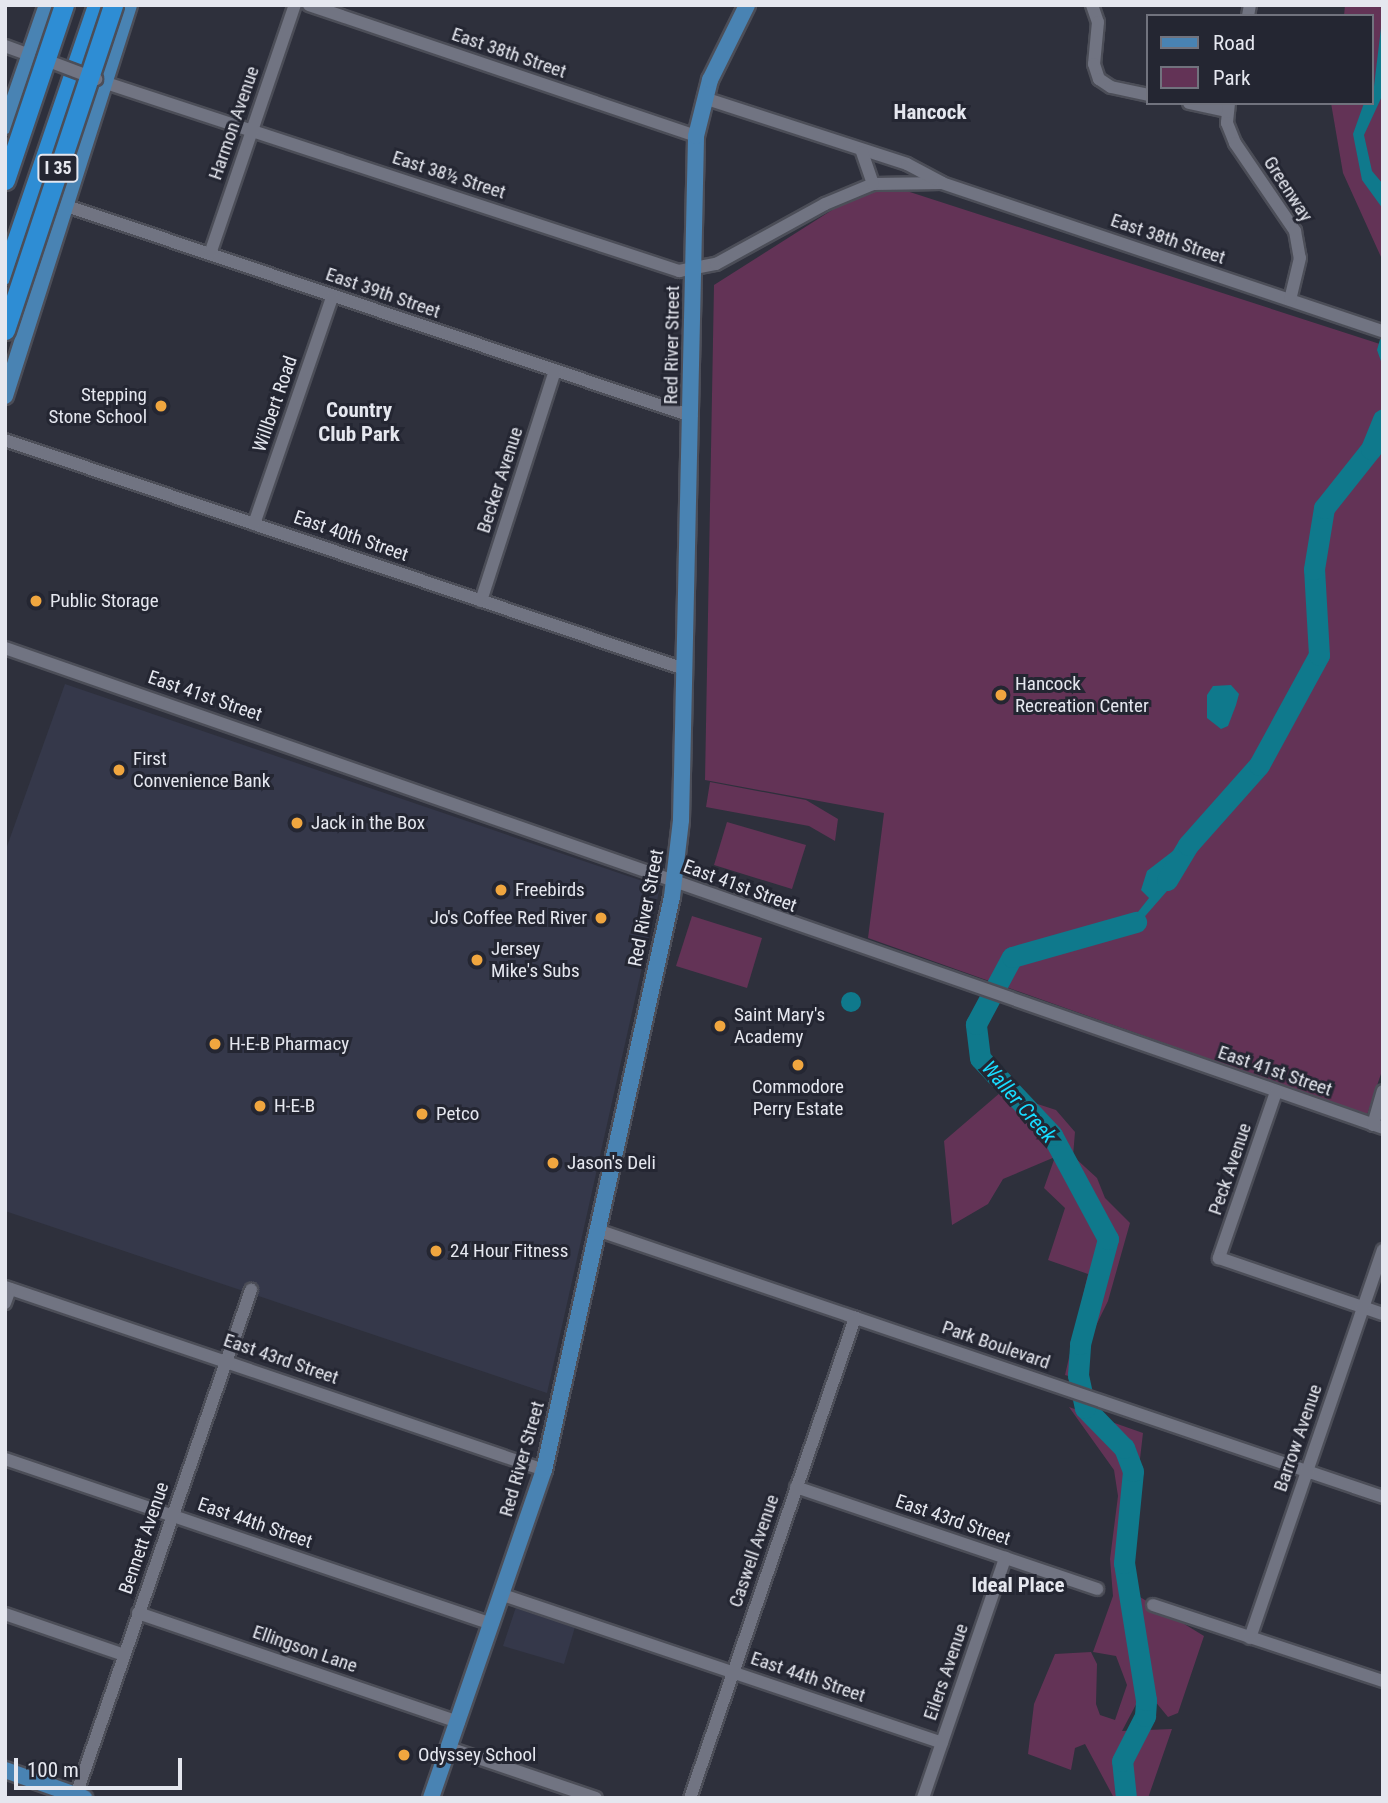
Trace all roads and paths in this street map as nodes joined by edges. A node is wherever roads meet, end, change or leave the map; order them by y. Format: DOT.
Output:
graph roads {
  1 [pos="47,5"];
  2 [pos="64,5"];
  3 [pos="83,5"];
  4 [pos="97,5"];
  5 [pos="113,5"];
  6 [pos="129,5"];
  7 [pos="295,5"];
  8 [pos="309,5"];
  9 [pos="747,5"];
  10 [pos="1092,5"];
  11 [pos="5,46"];
  12 [pos="36,57"];
  13 [pos="100,81"];
  14 [pos="1146,95"];
  15 [pos="704,98"];
  16 [pos="1208,105"];
  17 [pos="1228,107"];
  18 [pos="5,126"];
  19 [pos="252,129"];
  20 [pos="696,136"];
  21 [pos="862,152"];
  22 [pos="5,180"];
  23 [pos="942,183"];
  24 [pos="873,184"];
  25 [pos="64,205"];
  26 [pos="5,231"];
  27 [pos="210,254"];
  28 [pos="694,268"];
  29 [pos="5,274"];
  30 [pos="332,297"];
  31 [pos="1290,300"];
  32 [pos="1378,329"];
  33 [pos="5,330"];
  34 [pos="555,372"];
  35 [pos="5,396"];
  36 [pos="691,416"];
  37 [pos="5,440"];
  38 [pos="254,524"];
  39 [pos="481,601"];
  40 [pos="5,648"];
  41 [pos="684,669"];
  42 [pos="674,883"];
  43 [pos="1383,1091"];
  44 [pos="1276,1092"];
  45 [pos="1378,1127"];
  46 [pos="597,1230"];
  47 [pos="1383,1250"];
  48 [pos="8,1288"];
  49 [pos="251,1290"];
  50 [pos="5,1303"];
  51 [pos="1363,1307"];
  52 [pos="1383,1314"];
  53 [pos="855,1318"];
  54 [pos="228,1361"];
  55 [pos="5,1459"];
  56 [pos="544,1470"];
  57 [pos="1307,1471"];
  58 [pos="796,1487"];
  59 [pos="1383,1497"];
  60 [pos="172,1516"];
  61 [pos="1005,1558"];
  62 [pos="1097,1589"];
  63 [pos="503,1595"];
  64 [pos="1153,1605"];
  65 [pos="138,1613"];
  66 [pos="5,1614"];
  67 [pos="492,1624"];
  68 [pos="1250,1638"];
  69 [pos="124,1655"];
  70 [pos="733,1672"];
  71 [pos="1383,1681"];
  72 [pos="459,1722"];
  73 [pos="942,1743"];
  74 [pos="449,1748"];
  75 [pos="5,1770"];
  76 [pos="78,1797"];
  77 [pos="431,1798"];
  78 [pos="596,1798"];
  79 [pos="690,1798"];
  80 [pos="923,1798"];
  1 -- 12 [label="main road"];
  2 -- 22 [label="highway, I 35, bridge"];
  3 -- 26 [label="highway, I 35"];
  4 -- 29 [label="highway, I 35"];
  5 -- 33 [label="highway, I 35, bridge"];
  6 -- 13 [label="main road"];
  7 -- 19 [label="street, Harmon Avenue"];
  8 -- 20 [label="street, East 38th Street"];
  9 -- 15 [label="main road, Red River Street"];
  10 -- 14 [label="street"];
  11 -- 12 [label="street, East 38½ Street"];
  12 -- 13 [label="street, East 38½ Street, bridge"];
  12 -- 18 [label="main road"];
  13 -- 19 [label="street, East 38½ Street"];
  13 -- 25 [label="main road"];
  15 -- 20 [label="main road, Red River Street"];
  15 -- 21 [label="street, East 38th Street"];
  16 -- 17 [label="street"];
  17 -- 31 [label="street, Greenway"];
  19 -- 27 [label="street, Harmon Avenue"];
  19 -- 28 [label="street, East 38½ Street"];
  20 -- 28 [label="main road, Red River Street"];
  21 -- 23 [label="street, East 38th Street"];
  21 -- 24 [label="street"];
  23 -- 24 [label="street, East 38th Street"];
  23 -- 31 [label="street, East 38th Street"];
  24 -- 28 [label="street, East 38½ Street"];
  25 -- 27 [label="street, East 39th Street"];
  25 -- 35 [label="main road"];
  27 -- 30 [label="street, East 39th Street"];
  28 -- 36 [label="main road, Red River Street"];
  30 -- 34 [label="street, East 39th Street"];
  30 -- 38 [label="street, Willbert Road"];
  31 -- 32 [label="street, East 38th Street"];
  34 -- 36 [label="street, East 39th Street"];
  34 -- 39 [label="street, Becker Avenue"];
  36 -- 41 [label="main road, Red River Street"];
  37 -- 38 [label="street, East 40th Street"];
  38 -- 39 [label="street, East 40th Street"];
  39 -- 41 [label="street, East 40th Street"];
  40 -- 42 [label="street, East 41st Street"];
  41 -- 42 [label="main road, Red River Street"];
  42 -- 44 [label="street, East 41st Street"];
  42 -- 46 [label="main road, Red River Street"];
  43 -- 45 [label="street"];
  44 -- 45 [label="street, East 41st Street"];
  44 -- 51 [label="street, Peck Avenue"];
  46 -- 53 [label="street, Park Boulevard"];
  46 -- 56 [label="main road, Red River Street"];
  47 -- 51 [label="street, Barrow Avenue"];
  48 -- 50 [label="street"];
  48 -- 54 [label="street, East 43rd Street"];
  49 -- 54 [label="street, Bennett Avenue"];
  51 -- 52 [label="street"];
  51 -- 57 [label="street, Barrow Avenue"];
  53 -- 57 [label="street, Park Boulevard"];
  53 -- 58 [label="street, Caswell Avenue"];
  54 -- 56 [label="street, East 43rd Street"];
  54 -- 60 [label="street, Bennett Avenue"];
  55 -- 60 [label="street, East 44th Street"];
  56 -- 63 [label="main road, Red River Street"];
  57 -- 59 [label="street, Park Boulevard"];
  57 -- 68 [label="street, Barrow Avenue"];
  58 -- 61 [label="street, East 43rd Street"];
  58 -- 70 [label="street, Caswell Avenue"];
  60 -- 65 [label="street, Bennett Avenue"];
  60 -- 67 [label="street, East 44th Street"];
  61 -- 62 [label="street, East 43rd Street"];
  61 -- 73 [label="street, Eilers Avenue"];
  63 -- 67 [label="main road, Red River Street"];
  63 -- 70 [label="street, East 44th Street"];
  64 -- 68 [label="street"];
  65 -- 69 [label="street, Bennett Avenue"];
  65 -- 72 [label="street, Ellingson Lane"];
  66 -- 69 [label="street"];
  67 -- 72 [label="main road, Red River Street"];
  68 -- 71 [label="street"];
  69 -- 76 [label="street, Bennett Avenue"];
  70 -- 73 [label="street, East 44th Street"];
  70 -- 79 [label="street, Caswell Avenue"];
  72 -- 74 [label="main road, Red River Street"];
  73 -- 80 [label="street, Eilers Avenue"];
  74 -- 77 [label="main road, Red River Street"];
  74 -- 78 [label="street"];
  75 -- 76 [label="main road"];
}
